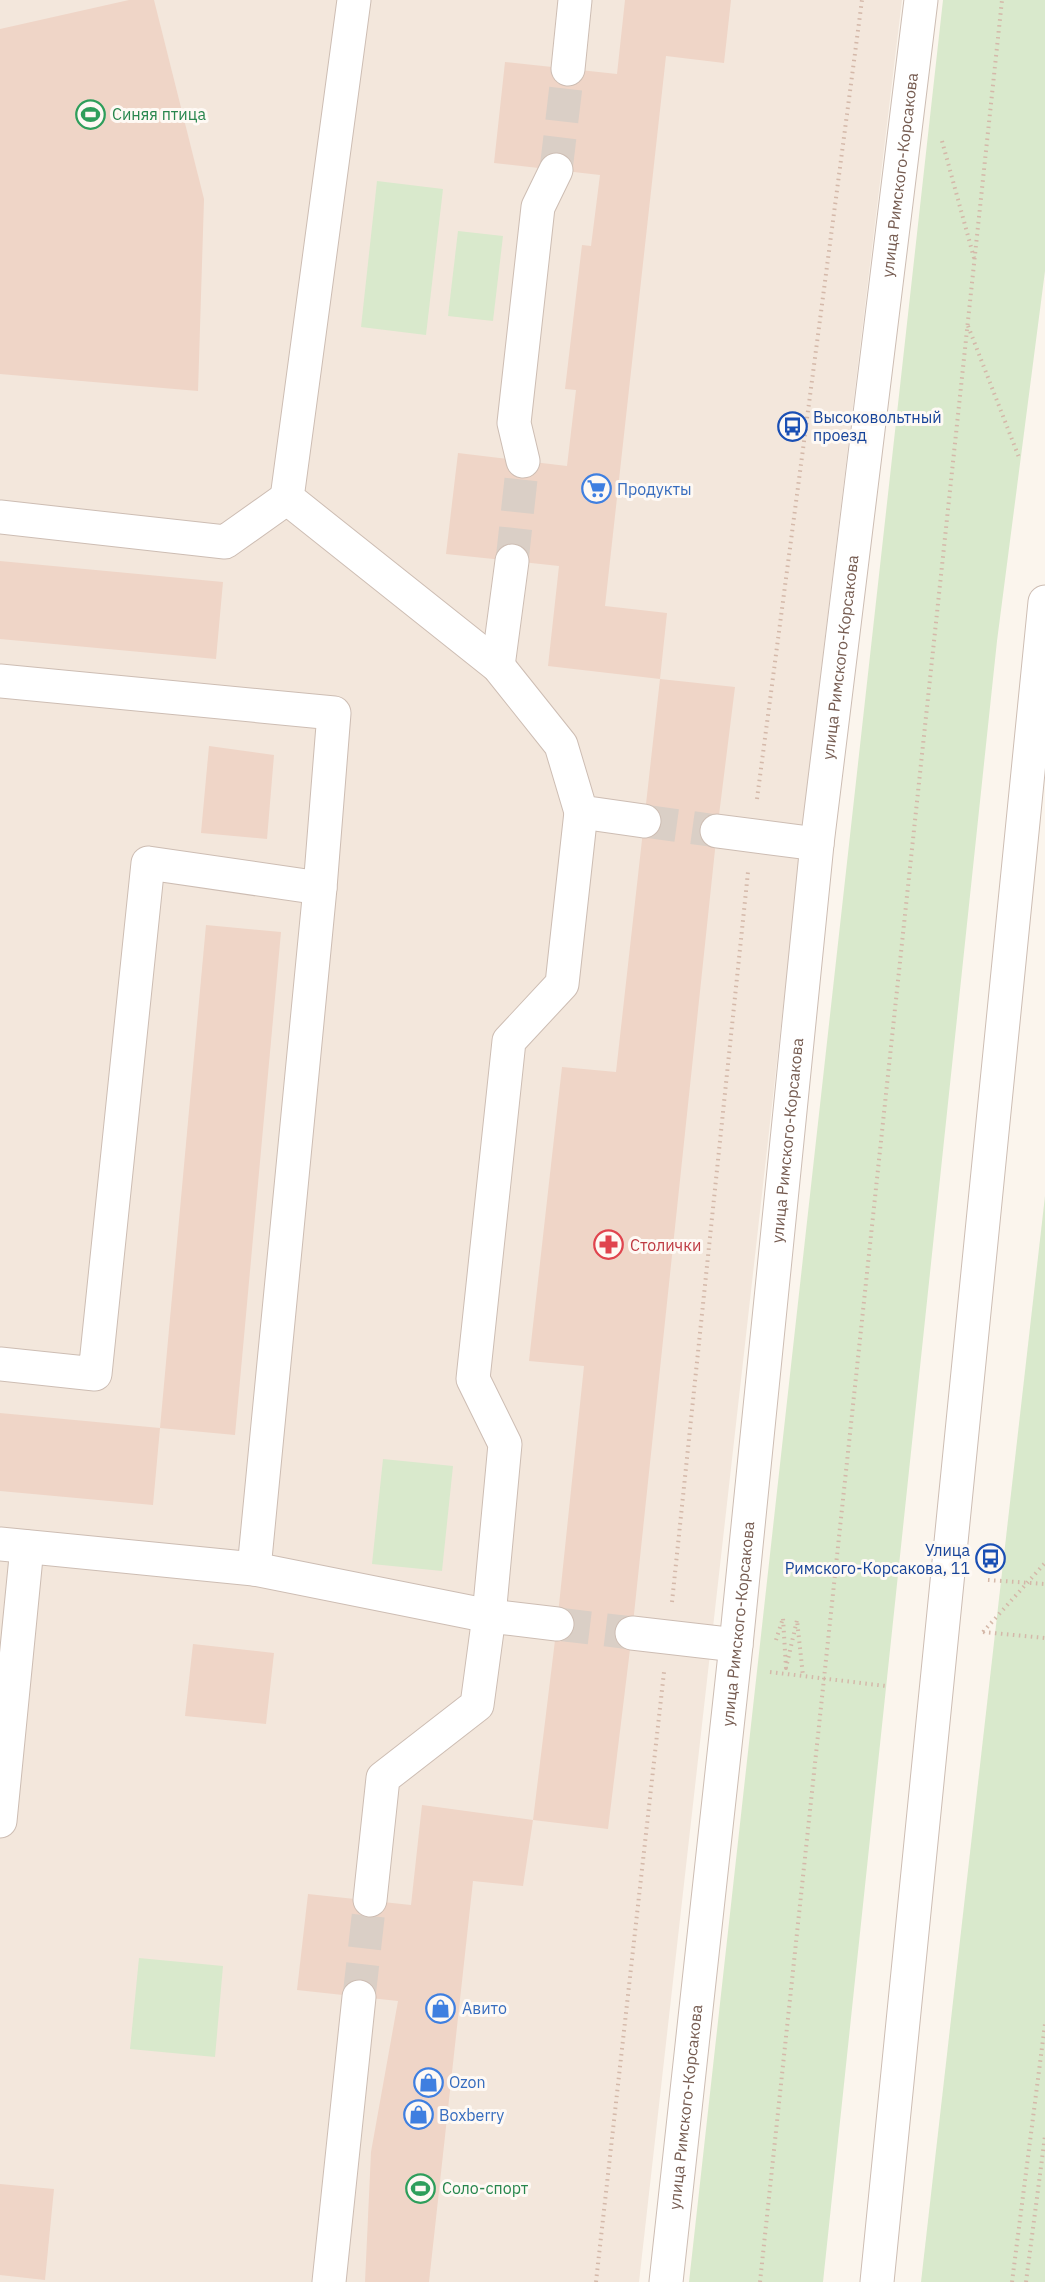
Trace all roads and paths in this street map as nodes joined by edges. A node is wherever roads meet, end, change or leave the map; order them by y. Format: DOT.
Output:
graph roads {
  1 [pos="354,0"];
  2 [pos="575,0"];
  3 [pos="862,0"];
  4 [pos="921,0"];
  5 [pos="1002,0"];
  6 [pos="568,69"];
  7 [pos="941,137"];
  8 [pos="556,170"];
  9 [pos="975,260"];
  10 [pos="968,325"];
  11 [pos="524,460"];
  12 [pos="1020,460"];
  13 [pos="287,498"];
  14 [pos="0,517"];
  15 [pos="512,561"];
  16 [pos="1045,602"];
  17 [pos="498,666"];
  18 [pos="0,681"];
  19 [pos="581,812"];
  20 [pos="644,821"];
  21 [pos="717,831"];
  22 [pos="752,835"];
  23 [pos="817,844"];
  24 [pos="320,888"];
  25 [pos="0,1364"];
  26 [pos="14,1546"];
  27 [pos="1045,1563"];
  28 [pos="254,1569"];
  29 [pos="988,1580"];
  30 [pos="1027,1583"];
  31 [pos="1045,1584"];
  32 [pos="489,1616"];
  33 [pos="557,1624"];
  34 [pos="632,1633"];
  35 [pos="668,1637"];
  36 [pos="1045,1638"];
  37 [pos="736,1645"];
  38 [pos="774,1647"];
  39 [pos="769,1672"];
  40 [pos="802,1676"];
  41 [pos="824,1678"];
  42 [pos="886,1686"];
  43 [pos="0,1821"];
  44 [pos="370,1900"];
  45 [pos="359,1997"];
  46 [pos="1045,2024"];
  47 [pos="1045,2136"];
  48 [pos="329,2282"];
  49 [pos="596,2282"];
  50 [pos="666,2282"];
  51 [pos="760,2282"];
  52 [pos="877,2282"];
  53 [pos="1012,2282"];
  54 [pos="1026,2282"];
  1 -- 13 [label="street"];
  2 -- 6 [label="street"];
  3 -- 22 [label="path"];
  4 -- 23 [label="street, улица Римского-Корсакова"];
  5 -- 9 [label="path"];
  7 -- 9 [label="path"];
  8 -- 11 [label="street"];
  9 -- 10 [label="path"];
  10 -- 12 [label="path"];
  10 -- 41 [label="path"];
  13 -- 14 [label="street"];
  13 -- 17 [label="street"];
  15 -- 17 [label="street"];
  16 -- 52 [label="street"];
  17 -- 19 [label="street"];
  18 -- 24 [label="street"];
  19 -- 20 [label="street"];
  19 -- 32 [label="street"];
  21 -- 22 [label="street"];
  22 -- 23 [label="street"];
  22 -- 35 [label="path"];
  23 -- 37 [label="street, улица Римского-Корсакова"];
  24 -- 25 [label="street"];
  24 -- 28 [label="street"];
  26 -- 28 [label="street"];
  26 -- 43 [label="street"];
  27 -- 30 [label="path"];
  28 -- 32 [label="street"];
  29 -- 30 [label="path"];
  30 -- 31 [label="path"];
  30 -- 36 [label="path"];
  32 -- 33 [label="street"];
  32 -- 44 [label="street"];
  34 -- 35 [label="street"];
  35 -- 37 [label="street"];
  35 -- 49 [label="path"];
  37 -- 50 [label="street, улица Римского-Корсакова"];
  38 -- 40 [label="path"];
  39 -- 40 [label="path"];
  40 -- 41 [label="path"];
  41 -- 42 [label="path"];
  41 -- 51 [label="path"];
  45 -- 48 [label="street"];
  46 -- 53 [label="path"];
  47 -- 54 [label="path"];
}
